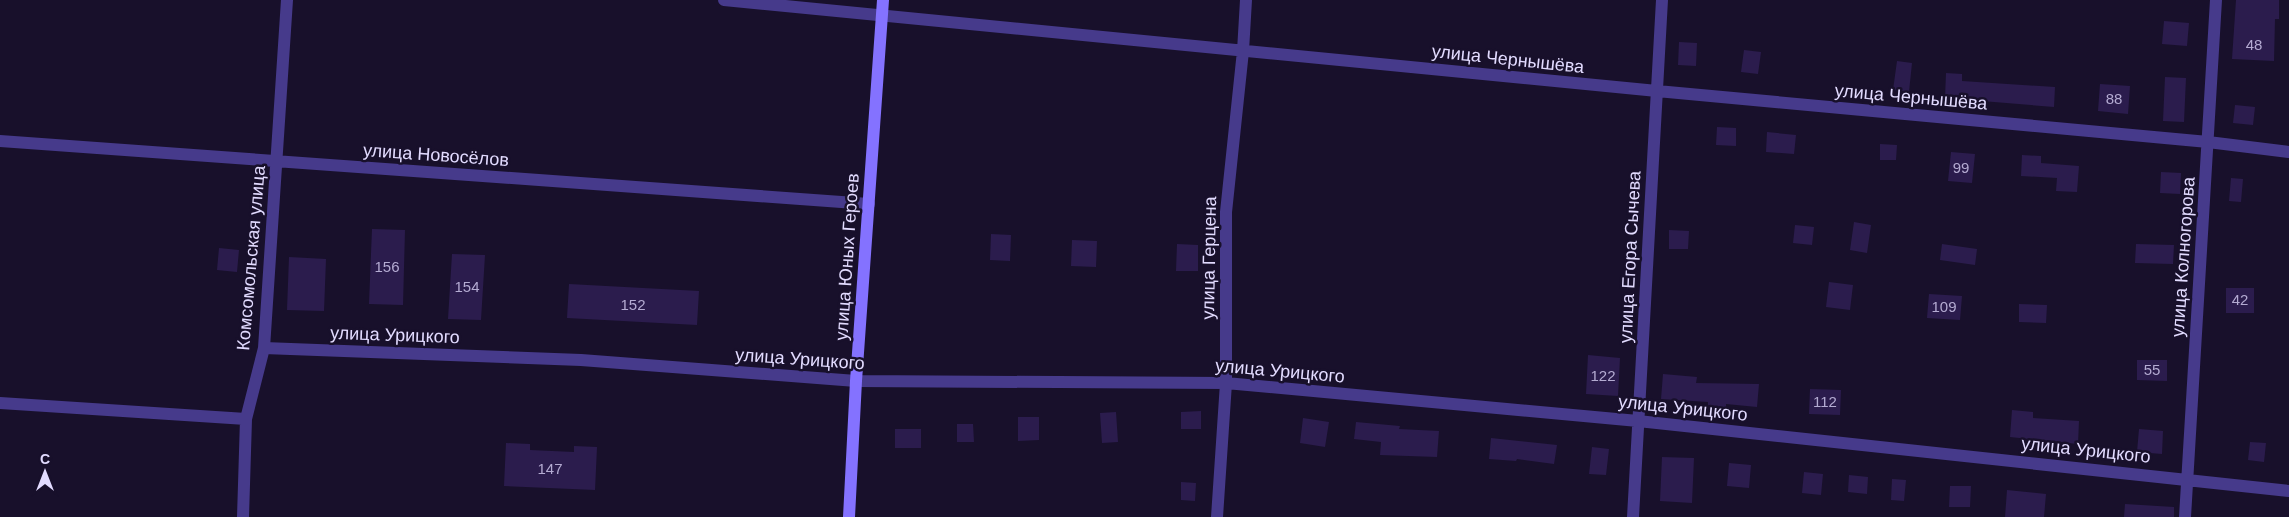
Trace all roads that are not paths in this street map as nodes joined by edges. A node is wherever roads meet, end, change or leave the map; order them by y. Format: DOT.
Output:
graph roads {
  1 [pos="287,0"];
  2 [pos="724,0"];
  3 [pos="883,0"];
  4 [pos="1246,0"];
  5 [pos="1662,0"];
  6 [pos="2216,0"];
  7 [pos="882,16"];
  8 [pos="1243,51"];
  9 [pos="1657,91"];
  10 [pos="0,141"];
  11 [pos="2208,142"];
  12 [pos="2289,152"];
  13 [pos="276,161"];
  14 [pos="869,204"];
  15 [pos="264,348"];
  16 [pos="856,381"];
  17 [pos="1226,383"];
  18 [pos="0,403"];
  19 [pos="246,419"];
  20 [pos="1638,421"];
  21 [pos="2187,478"];
  22 [pos="2289,490"];
  23 [pos="243,517"];
  24 [pos="849,517"];
  25 [pos="1217,517"];
  26 [pos="1633,517"];
  27 [pos="2185,517"];
  1 -- 13 [label="street, Комсомольская улица"];
  2 -- 7 [label="street, улица Чернышёва"];
  3 -- 7 [label="street, улица Юных Героев"];
  4 -- 8 [label="street, улица Герцена"];
  5 -- 9 [label="street, улица Егора Сычева"];
  6 -- 11 [label="street, улица Колногорова"];
  7 -- 8 [label="street, улица Чернышёва"];
  7 -- 14 [label="street, улица Юных Героев"];
  8 -- 9 [label="street, улица Чернышёва"];
  8 -- 17 [label="street, улица Герцена"];
  9 -- 11 [label="street, улица Чернышёва"];
  9 -- 20 [label="street, улица Егора Сычева"];
  10 -- 13 [label="street, улица Новосёлов"];
  11 -- 12 [label="street, улица Чернышёва"];
  11 -- 21 [label="street, улица Колногорова"];
  13 -- 14 [label="street, улица Новосёлов"];
  13 -- 15 [label="street, Комсомольская улица"];
  14 -- 16 [label="street, улица Юных Героев"];
  15 -- 16 [label="street, улица Урицкого"];
  15 -- 19 [label="street, Комсомольская улица"];
  16 -- 17 [label="street, улица Урицкого"];
  16 -- 24 [label="street, улица Юных Героев"];
  17 -- 20 [label="street, улица Урицкого"];
  17 -- 25 [label="street, улица Герцена"];
  18 -- 19 [label="street"];
  19 -- 23 [label="street, Комсомольская улица"];
  20 -- 21 [label="street, улица Урицкого"];
  20 -- 26 [label="street, улица Егора Сычева"];
  21 -- 22 [label="street, улица Урицкого"];
  21 -- 27 [label="street, улица Колногорова"];
}
